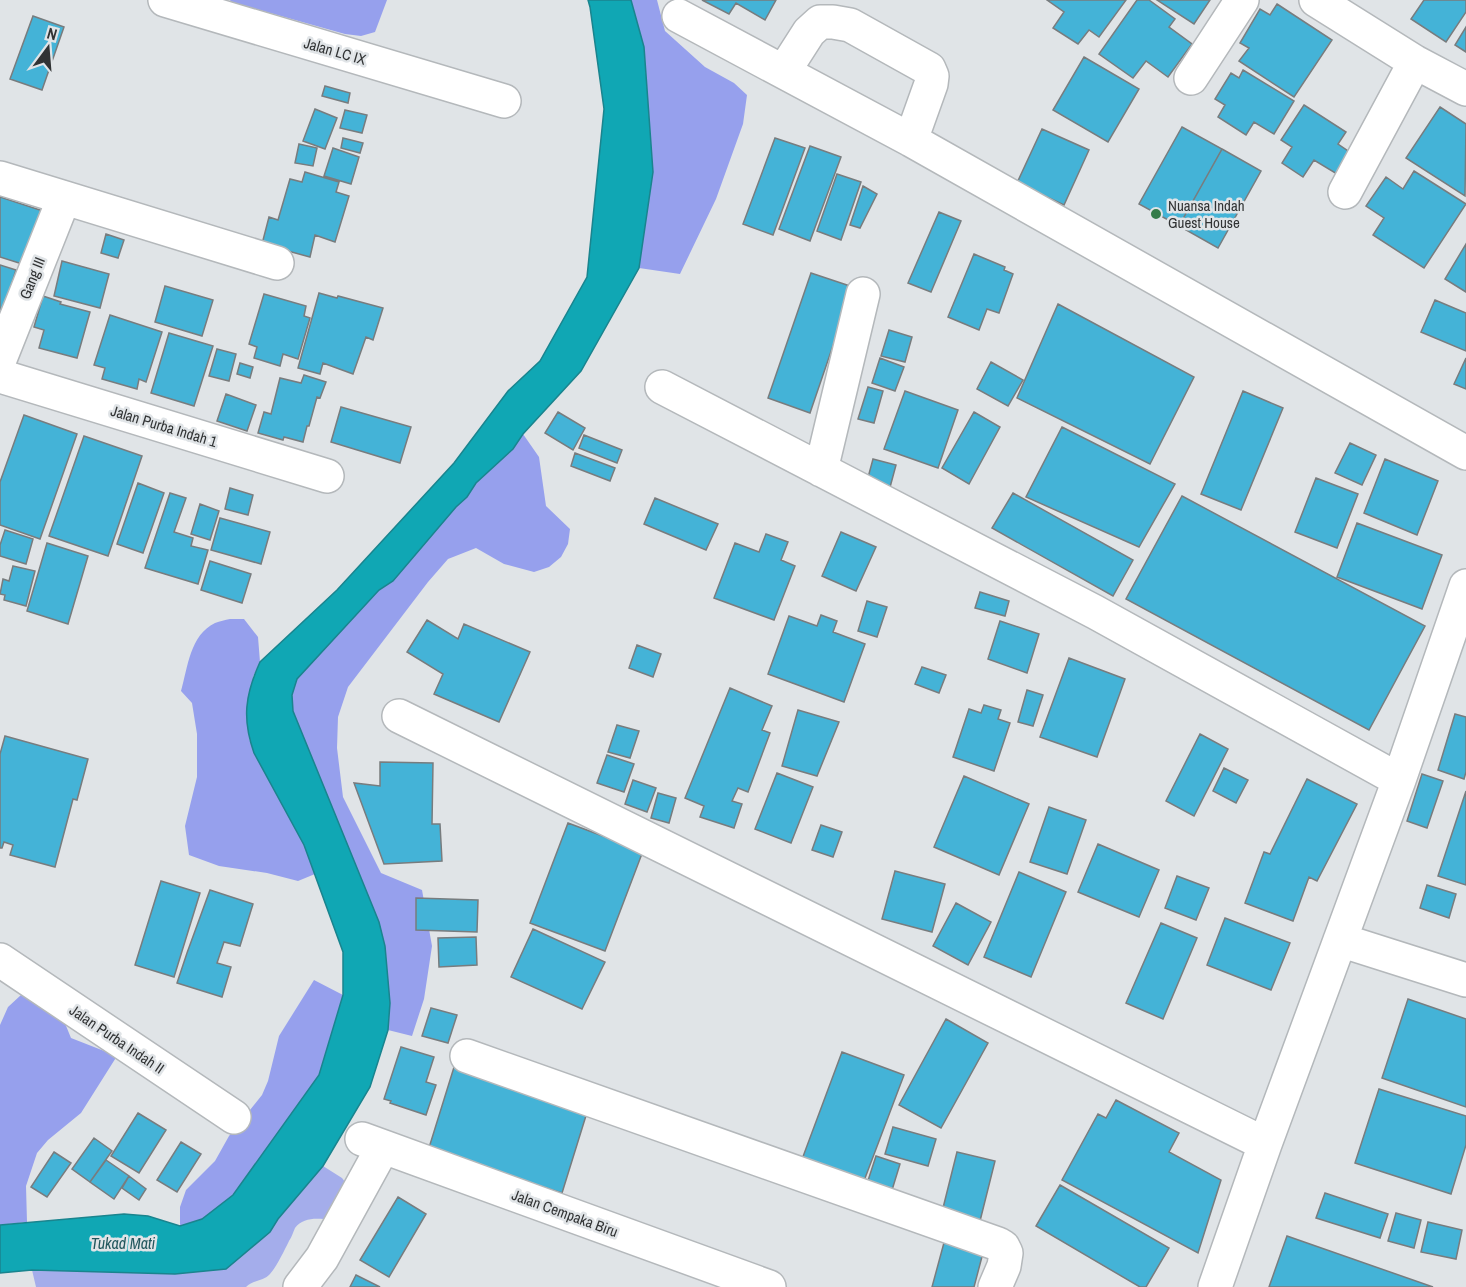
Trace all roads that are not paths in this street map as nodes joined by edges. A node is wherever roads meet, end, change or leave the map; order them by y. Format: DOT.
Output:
graph roads {
  1 [pos="165,0"];
  2 [pos="1242,0"];
  3 [pos="1316,0"];
  4 [pos="203,6"];
  5 [pos="679,16"];
  6 [pos="1415,62"];
  7 [pos="784,71"];
  8 [pos="1191,78"];
  9 [pos="1466,89"];
  10 [pos="504,100"];
  11 [pos="911,140"];
  12 [pos="0,178"];
  13 [pos="1345,192"];
  14 [pos="64,198"];
  15 [pos="277,263"];
  16 [pos="863,294"];
  17 [pos="0,358"];
  18 [pos="0,376"];
  19 [pos="662,387"];
  20 [pos="1466,453"];
  21 [pos="822,470"];
  22 [pos="327,476"];
  23 [pos="1466,586"];
  24 [pos="399,716"];
  25 [pos="1399,780"];
  26 [pos="1340,940"];
  27 [pos="0,960"];
  28 [pos="1466,980"];
  29 [pos="467,1056"];
  30 [pos="234,1117"];
  31 [pos="1265,1144"];
  32 [pos="300,1287"];
  33 [pos="769,1287"];
  34 [pos="995,1287"];
  35 [pos="1215,1287"];
  1 -- 4 [label="street, Jalan LC IX"];
  2 -- 8 [label="street"];
  3 -- 6 [label="street"];
  4 -- 10 [label="street, Jalan LC IX"];
  5 -- 7 [label="street"];
  6 -- 9 [label="street"];
  6 -- 13 [label="street"];
  7 -- 11 [label="street"];
  7 -- 11 [label="street"];
  11 -- 20 [label="street"];
  12 -- 14 [label="street"];
  14 -- 15 [label="street"];
  14 -- 17 [label="street, Gang III"];
  16 -- 21 [label="street"];
  18 -- 22 [label="street, Jalan Purba Indah 1"];
  19 -- 21 [label="street"];
  21 -- 25 [label="street"];
  23 -- 25 [label="street"];
  24 -- 31 [label="street"];
  25 -- 26 [label="street"];
  26 -- 28 [label="street"];
  26 -- 31 [label="street"];
  27 -- 30 [label="street, Jalan Purba Indah II"];
  29 -- 34 [label="street"];
  31 -- 35 [label="street"];
  32 -- 33 [label="street, Jalan Cempaka Biru"];
}
